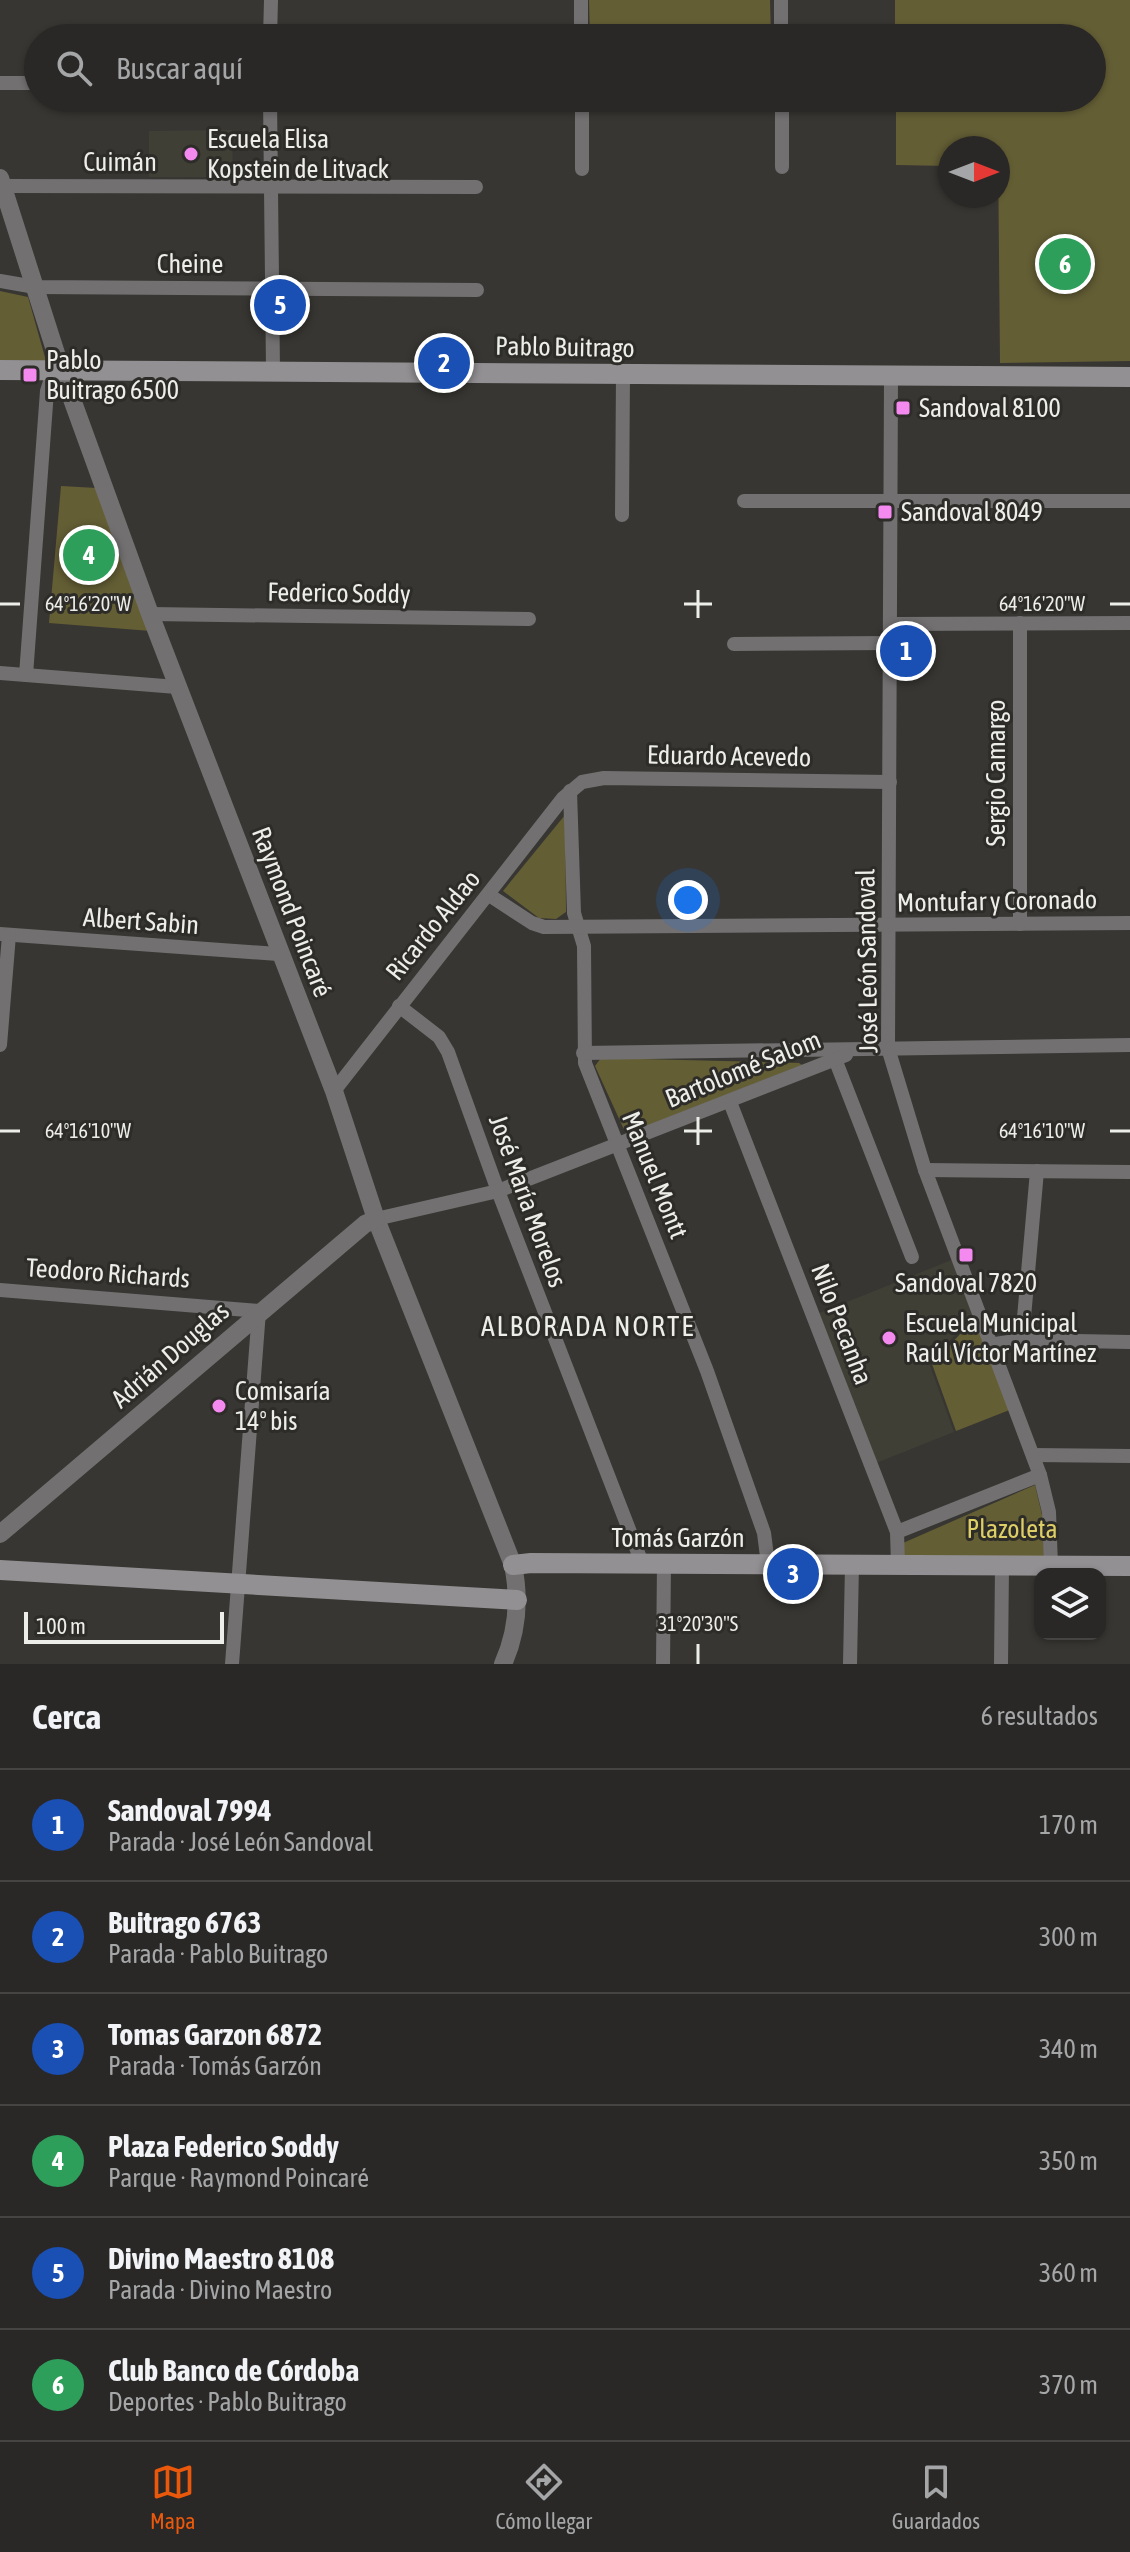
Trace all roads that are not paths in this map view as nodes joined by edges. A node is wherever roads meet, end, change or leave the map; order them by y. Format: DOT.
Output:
graph roads {
  1 [pos="271,0"];
  2 [pos="581,0"];
  3 [pos="781,0"];
  4 [pos="270,24"];
  5 [pos="581,24"];
  6 [pos="781,24"];
  7 [pos="0,83"];
  8 [pos="24,83"];
  9 [pos="270,112"];
  10 [pos="582,112"];
  11 [pos="782,112"];
  12 [pos="782,167"];
  13 [pos="582,169"];
  14 [pos="1,182"];
  15 [pos="272,186"];
  16 [pos="476,187"];
  17 [pos="0,281"];
  18 [pos="35,287"];
  19 [pos="272,289"];
  20 [pos="477,290"];
  21 [pos="58,369"];
  22 [pos="0,370"];
  23 [pos="273,370"];
  24 [pos="623,374"];
  25 [pos="1130,377"];
  26 [pos="891,378"];
  27 [pos="744,501"];
  28 [pos="891,501"];
  29 [pos="1130,501"];
  30 [pos="622,515"];
  31 [pos="150,614"];
  32 [pos="529,619"];
  33 [pos="1020,623"];
  34 [pos="1130,623"];
  35 [pos="893,624"];
  36 [pos="892,643"];
  37 [pos="734,644"];
  38 [pos="0,673"];
  39 [pos="26,675"];
  40 [pos="177,687"];
  41 [pos="890,782"];
  42 [pos="570,791"];
  43 [pos="489,895"];
  44 [pos="1130,923"];
  45 [pos="1020,924"];
  46 [pos="890,926"];
  47 [pos="577,927"];
  48 [pos="5,934"];
  49 [pos="278,954"];
  50 [pos="399,1006"];
  51 [pos="0,1045"];
  52 [pos="1130,1045"];
  53 [pos="888,1048"];
  54 [pos="854,1051"];
  55 [pos="583,1053"];
  56 [pos="835,1059"];
  57 [pos="334,1091"];
  58 [pos="730,1102"];
  59 [pos="617,1144"];
  60 [pos="925,1170"];
  61 [pos="1037,1171"];
  62 [pos="1130,1172"];
  63 [pos="498,1191"];
  64 [pos="376,1219"];
  65 [pos="912,1257"];
  66 [pos="0,1290"];
  67 [pos="259,1311"];
  68 [pos="1022,1340"];
  69 [pos="1130,1342"];
  70 [pos="988,1345"];
  71 [pos="1033,1455"];
  72 [pos="1130,1456"];
  73 [pos="1040,1475"];
  74 [pos="897,1532"];
  75 [pos="0,1534"];
  76 [pos="642,1563"];
  77 [pos="664,1563"];
  78 [pos="768,1564"];
  79 [pos="513,1565"];
  80 [pos="852,1565"];
  81 [pos="898,1565"];
  82 [pos="1051,1565"];
  83 [pos="1002,1566"];
  84 [pos="1130,1566"];
  85 [pos="0,1570"];
  86 [pos="238,1586"];
  87 [pos="517,1600"];
  88 [pos="232,1664"];
  89 [pos="503,1664"];
  90 [pos="663,1664"];
  91 [pos="850,1664"];
  92 [pos="1001,1664"];
  1 -- 4 [label="street"];
  2 -- 5 [label="street"];
  3 -- 6 [label="street"];
  7 -- 8 [label="street"];
  9 -- 15 [label="street"];
  10 -- 13 [label="street"];
  11 -- 12 [label="street"];
  14 -- 15 [label="street, Cuimán"];
  14 -- 18 [label="street, Raymond Poincaré"];
  15 -- 16 [label="street, Cuimán"];
  15 -- 19 [label="street"];
  17 -- 18 [label="street, Cheine"];
  18 -- 19 [label="street, Cheine"];
  18 -- 21 [label="street, Raymond Poincaré"];
  19 -- 20 [label="street, Cheine"];
  19 -- 23 [label="street"];
  21 -- 22 [label="main road, Pablo Buitrago"];
  21 -- 23 [label="main road, Pablo Buitrago"];
  21 -- 31 [label="street, Raymond Poincaré"];
  21 -- 39 [label="street"];
  23 -- 24 [label="main road, Pablo Buitrago"];
  24 -- 26 [label="main road, Pablo Buitrago"];
  24 -- 30 [label="street"];
  25 -- 26 [label="main road, Pablo Buitrago"];
  26 -- 28 [label="street, José León Sandoval"];
  27 -- 28 [label="street"];
  28 -- 29 [label="street"];
  28 -- 35 [label="street, José León Sandoval"];
  31 -- 32 [label="street, Federico Soddy"];
  31 -- 40 [label="street, Raymond Poincaré"];
  33 -- 34 [label="street"];
  33 -- 35 [label="street"];
  33 -- 45 [label="street, Sergio Camargo"];
  35 -- 36 [label="street, José León Sandoval"];
  36 -- 37 [label="street"];
  36 -- 41 [label="street, José León Sandoval"];
  38 -- 39 [label="street"];
  39 -- 40 [label="street"];
  40 -- 49 [label="street, Raymond Poincaré"];
  41 -- 42 [label="street, Eduardo Acevedo"];
  41 -- 46 [label="street, José León Sandoval"];
  42 -- 43 [label="street, Ricardo Aldao"];
  42 -- 47 [label="street, Manuel Montt"];
  43 -- 47 [label="street, Montufar y Coronado"];
  43 -- 50 [label="street, Ricardo Aldao"];
  44 -- 45 [label="street, Montufar y Coronado"];
  45 -- 46 [label="street, Montufar y Coronado"];
  46 -- 47 [label="street, Montufar y Coronado"];
  46 -- 53 [label="street, José León Sandoval"];
  47 -- 55 [label="street, Manuel Montt"];
  48 -- 49 [label="street, Albert Sabin"];
  48 -- 51 [label="street"];
  49 -- 57 [label="street, Raymond Poincaré"];
  50 -- 57 [label="street, Ricardo Aldao"];
  50 -- 63 [label="street, José María Morelos"];
  52 -- 53 [label="street, Bartolomé Salom"];
  53 -- 54 [label="street, Bartolomé Salom"];
  53 -- 60 [label="street, José León Sandoval"];
  54 -- 55 [label="street, Bartolomé Salom"];
  54 -- 56 [label="street, Bartolomé Salom"];
  55 -- 59 [label="street, Manuel Montt"];
  56 -- 58 [label="street, Bartolomé Salom"];
  56 -- 65 [label="street"];
  57 -- 64 [label="street, Raymond Poincaré"];
  58 -- 59 [label="street, Bartolomé Salom"];
  58 -- 74 [label="street, Nilo Pecanha"];
  59 -- 63 [label="street, Bartolomé Salom"];
  59 -- 78 [label="street, Manuel Montt"];
  60 -- 61 [label="street"];
  60 -- 70 [label="street, José León Sandoval"];
  61 -- 62 [label="street"];
  61 -- 68 [label="street"];
  63 -- 64 [label="street, Bartolomé Salom"];
  63 -- 76 [label="street, José María Morelos"];
  64 -- 67 [label="street, Adrián Douglas"];
  64 -- 79 [label="street, Raymond Poincaré"];
  66 -- 67 [label="street, Teodoro Richards"];
  67 -- 75 [label="street, Adrián Douglas"];
  67 -- 86 [label="street"];
  68 -- 69 [label="street"];
  68 -- 70 [label="street"];
  70 -- 71 [label="street, José León Sandoval"];
  71 -- 72 [label="street"];
  71 -- 73 [label="street, José León Sandoval"];
  73 -- 74 [label="street"];
  73 -- 82 [label="street, José León Sandoval"];
  74 -- 81 [label="street, Nilo Pecanha"];
  76 -- 77 [label="main road, Tomás Garzón"];
  76 -- 79 [label="main road, Tomás Garzón"];
  77 -- 78 [label="main road, Tomás Garzón"];
  77 -- 90 [label="street"];
  78 -- 80 [label="main road, Tomás Garzón"];
  79 -- 87 [label="street, Raymond Poincaré"];
  80 -- 81 [label="main road, Tomás Garzón"];
  80 -- 91 [label="street"];
  81 -- 83 [label="main road, Tomás Garzón"];
  82 -- 83 [label="main road, Tomás Garzón"];
  82 -- 84 [label="main road, Tomás Garzón"];
  83 -- 92 [label="street"];
  85 -- 86 [label="main road"];
  86 -- 87 [label="main road"];
  86 -- 88 [label="street"];
  87 -- 89 [label="street, Raymond Poincaré"];
}
